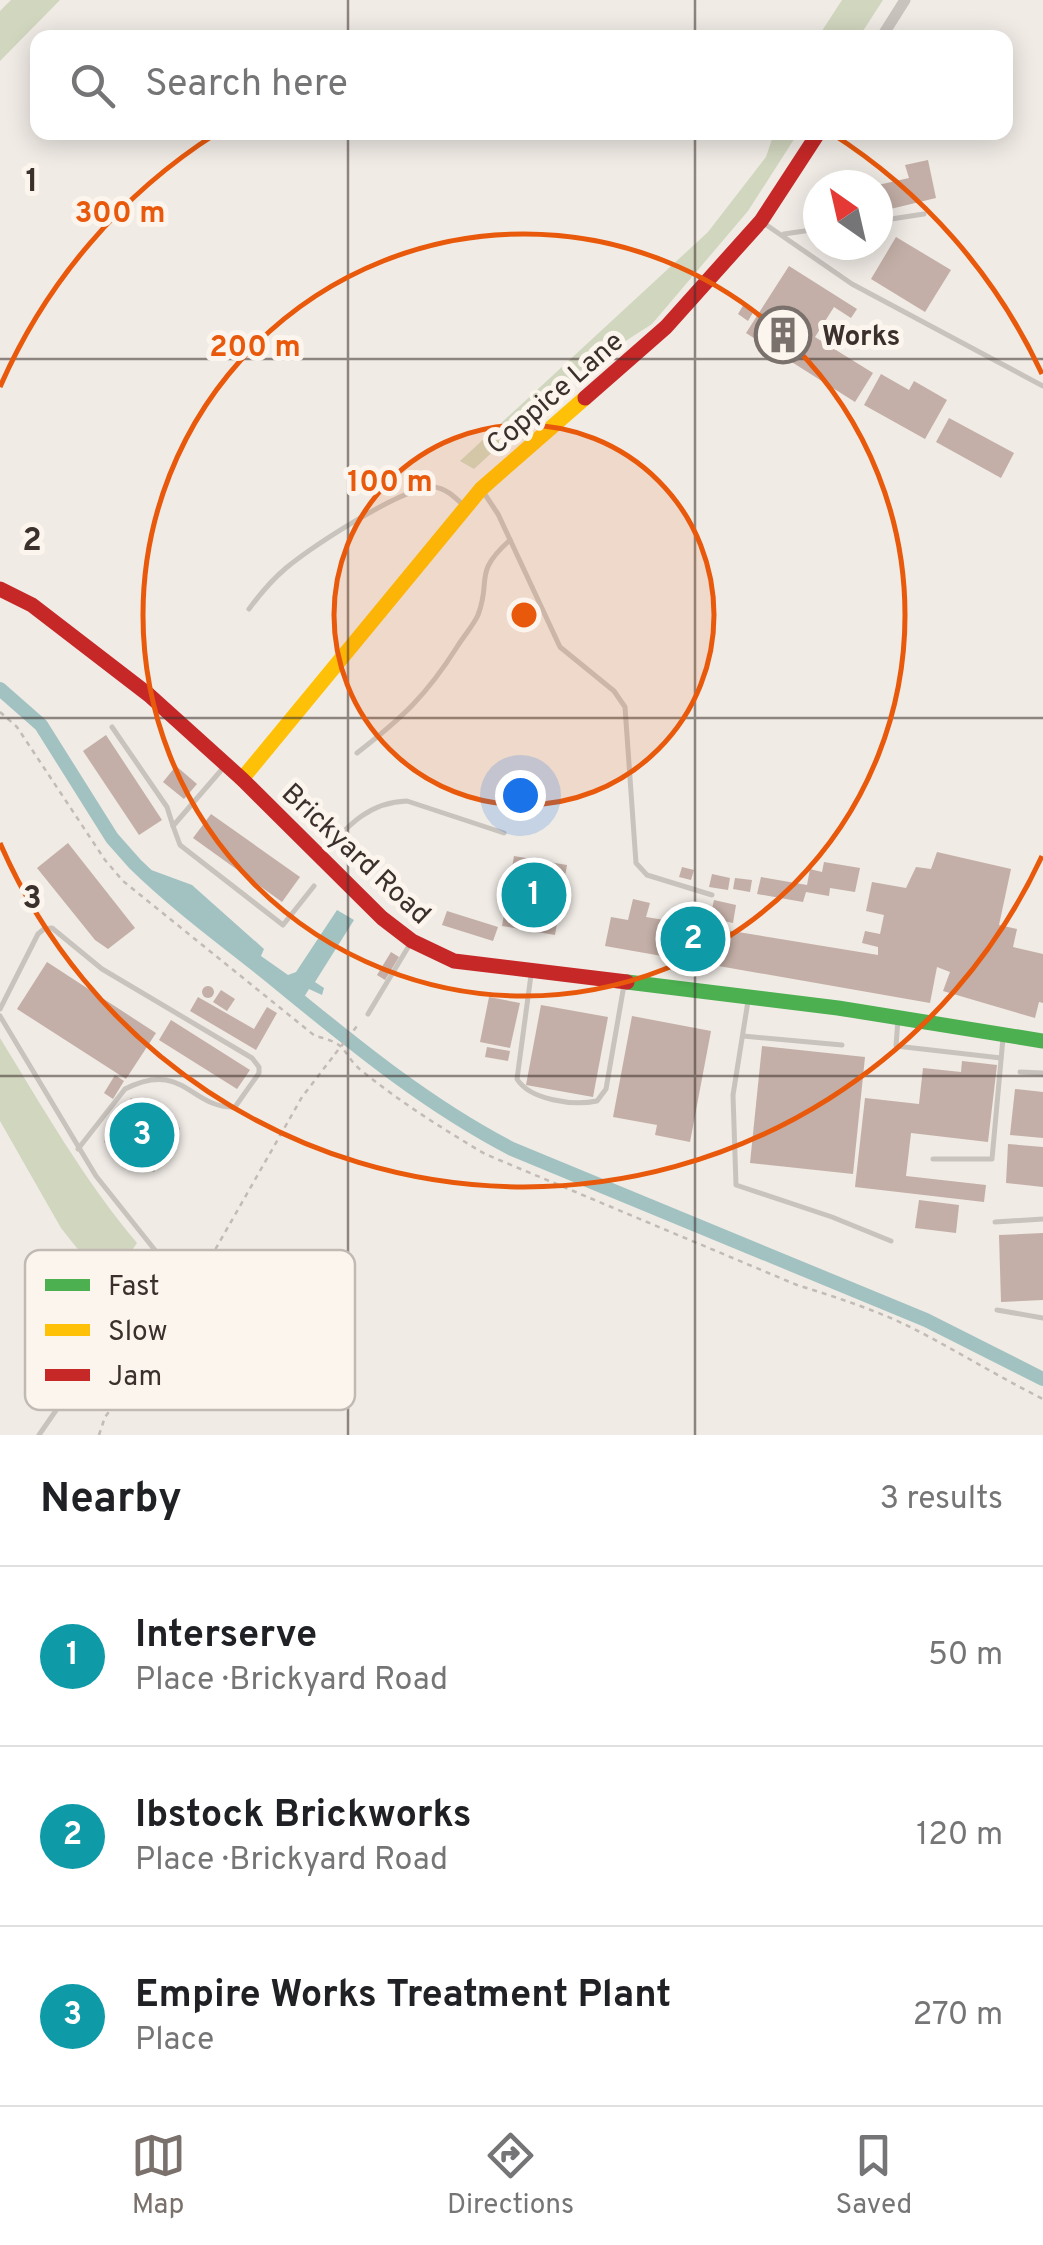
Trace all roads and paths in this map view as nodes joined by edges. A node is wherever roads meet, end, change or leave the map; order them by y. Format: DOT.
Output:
graph roads {
  1 [pos="905,0"];
  2 [pos="885,30"];
  3 [pos="814,140"];
  4 [pos="924,214"];
  5 [pos="893,218"];
  6 [pos="761,222"];
  7 [pos="803,231"];
  8 [pos="781,235"];
  9 [pos="1043,386"];
  10 [pos="481,489"];
  11 [pos="466,508"];
  12 [pos="510,540"];
  13 [pos="0,589"];
  14 [pos="248,609"];
  15 [pos="0,712"];
  16 [pos="112,727"];
  17 [pos="357,753"];
  18 [pos="226,765"];
  19 [pos="242,780"];
  20 [pos="173,826"];
  21 [pos="504,833"];
  22 [pos="320,856"];
  23 [pos="314,886"];
  24 [pos="712,895"];
  25 [pos="412,941"];
  26 [pos="532,972"];
  27 [pos="624,984"];
  28 [pos="749,998"];
  29 [pos="0,1012"];
  30 [pos="368,1014"];
  31 [pos="898,1018"];
  32 [pos="356,1026"];
  33 [pos="1004,1035"];
  34 [pos="743,1036"];
  35 [pos="1043,1041"];
  36 [pos="842,1044"];
  37 [pos="1001,1058"];
  38 [pos="1020,1072"];
  39 [pos="1043,1073"];
  40 [pos="78,1149"];
  41 [pos="934,1160"];
  42 [pos="1043,1218"];
  43 [pos="995,1222"];
  44 [pos="891,1241"];
  45 [pos="154,1250"];
  46 [pos="215,1250"];
  47 [pos="997,1310"];
  48 [pos="1043,1318"];
  49 [pos="1043,1399"];
  50 [pos="56,1410"];
  51 [pos="110,1410"];
  52 [pos="39,1435"];
  53 [pos="99,1435"];
  1 -- 2 [label="street"];
  3 -- 6 [label="street, Coppice Lane"];
  4 -- 5 [label="lane"];
  6 -- 8 [label="lane"];
  6 -- 10 [label="street, Coppice Lane"];
  7 -- 8 [label="lane"];
  8 -- 9 [label="lane"];
  10 -- 11 [label="street, Coppice Lane"];
  10 -- 12 [label="lane"];
  11 -- 14 [label="lane"];
  11 -- 19 [label="street, Coppice Lane"];
  12 -- 17 [label="lane"];
  12 -- 24 [label="lane"];
  13 -- 18 [label="street, Brickyard Road"];
  15 -- 49 [label="path"];
  16 -- 20 [label="lane"];
  18 -- 19 [label="street, Brickyard Road"];
  18 -- 20 [label="lane"];
  19 -- 22 [label="street, Brickyard Road"];
  20 -- 23 [label="lane"];
  21 -- 22 [label="lane"];
  22 -- 25 [label="street, Brickyard Road"];
  25 -- 26 [label="street, Brickyard Road"];
  25 -- 30 [label="lane"];
  26 -- 27 [label="street, Brickyard Road"];
  26 -- 27 [label="lane"];
  27 -- 28 [label="street, Brickyard Road"];
  28 -- 31 [label="street, Brickyard Road"];
  28 -- 34 [label="lane"];
  29 -- 40 [label="lane"];
  29 -- 40 [label="lane"];
  31 -- 33 [label="street, Brickyard Road"];
  31 -- 37 [label="lane"];
  32 -- 46 [label="path, bridge"];
  33 -- 35 [label="street, Brickyard Road"];
  33 -- 37 [label="lane"];
  34 -- 36 [label="lane"];
  34 -- 44 [label="lane"];
  37 -- 41 [label="lane"];
  38 -- 39 [label="lane"];
  40 -- 45 [label="lane"];
  42 -- 43 [label="lane"];
  47 -- 48 [label="lane"];
  50 -- 52 [label="lane"];
  51 -- 53 [label="path, bridge"];
}
